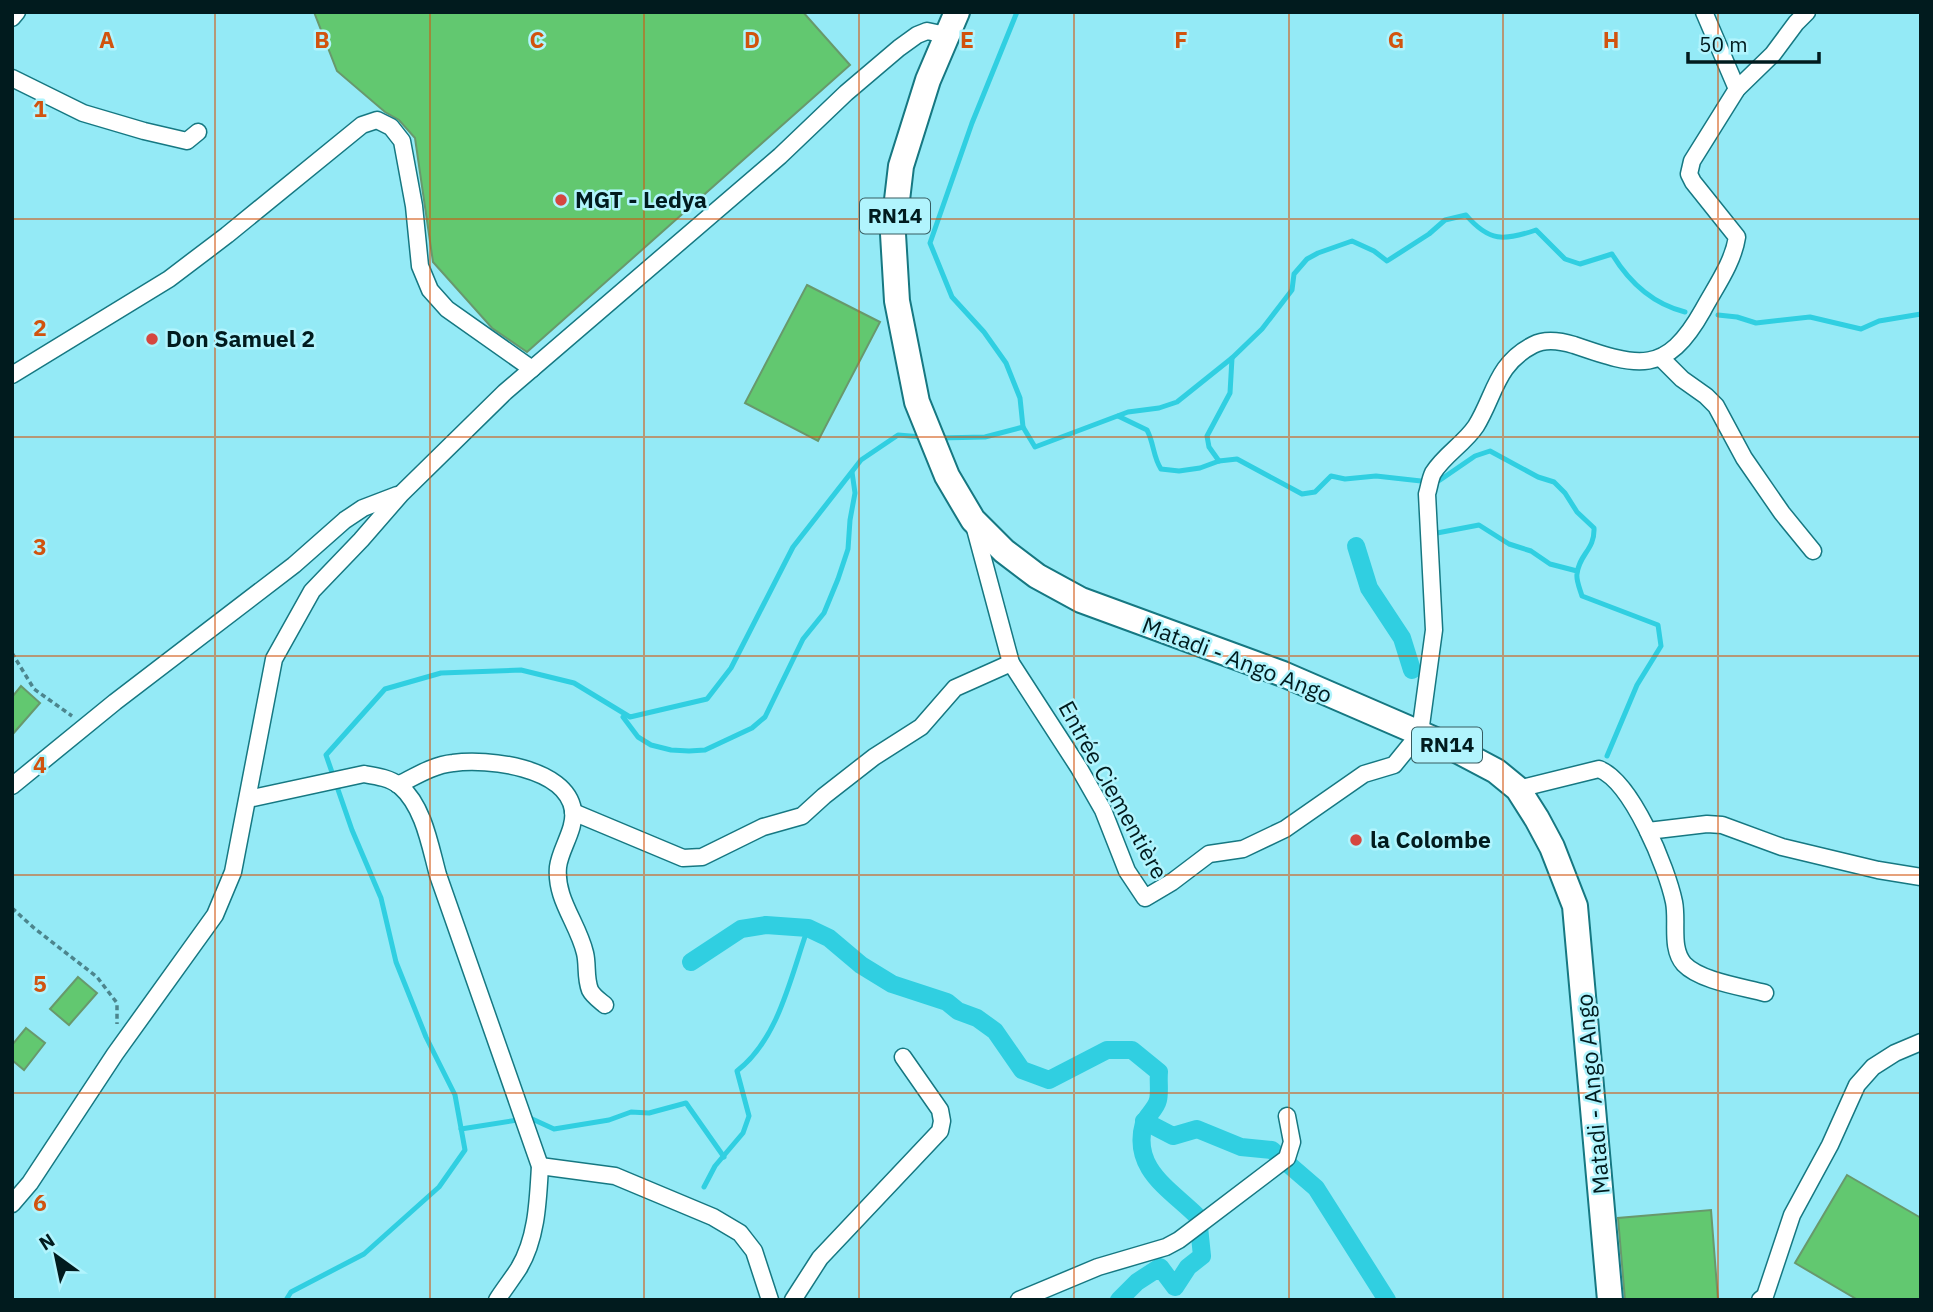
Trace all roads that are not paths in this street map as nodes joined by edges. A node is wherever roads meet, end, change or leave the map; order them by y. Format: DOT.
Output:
graph roads {
  1 [pos="17,12"];
  2 [pos="957,12"];
  3 [pos="1704,12"];
  4 [pos="1807,12"];
  5 [pos="12,18"];
  6 [pos="946,35"];
  7 [pos="12,78"];
  8 [pos="1737,89"];
  9 [pos="198,132"];
  10 [pos="1661,358"];
  11 [pos="532,369"];
  12 [pos="12,375"];
  13 [pos="401,494"];
  14 [pos="973,520"];
  15 [pos="1813,551"];
  16 [pos="1011,663"];
  17 [pos="1420,733"];
  18 [pos="398,785"];
  19 [pos="12,786"];
  20 [pos="1518,789"];
  21 [pos="248,799"];
  22 [pos="573,812"];
  23 [pos="1648,831"];
  24 [pos="1921,877"];
  25 [pos="1765,993"];
  26 [pos="605,1005"];
  27 [pos="1921,1042"];
  28 [pos="902,1057"];
  29 [pos="1287,1116"];
  30 [pos="540,1166"];
  31 [pos="12,1204"];
  32 [pos="496,1300"];
  33 [pos="770,1300"];
  34 [pos="793,1300"];
  35 [pos="1019,1300"];
  36 [pos="1610,1300"];
  37 [pos="1760,1300"];
  1 -- 5 [label="street"];
  2 -- 6 [label="highway, Matadi - Ango Ango / RN14"];
  3 -- 8 [label="street"];
  4 -- 8 [label="street"];
  6 -- 11 [label="street"];
  6 -- 14 [label="highway, Matadi - Ango Ango / RN14"];
  7 -- 9 [label="street"];
  8 -- 10 [label="street"];
  10 -- 15 [label="street"];
  10 -- 17 [label="street"];
  11 -- 12 [label="street"];
  11 -- 13 [label="street"];
  13 -- 19 [label="street"];
  13 -- 21 [label="street"];
  14 -- 16 [label="street, Entrée Ciementière"];
  14 -- 17 [label="highway, Matadi - Ango Ango / RN14"];
  16 -- 17 [label="street, Entrée Ciementière"];
  16 -- 22 [label="street"];
  17 -- 20 [label="highway, Matadi - Ango Ango / RN14"];
  18 -- 21 [label="street"];
  18 -- 22 [label="street"];
  18 -- 30 [label="street"];
  20 -- 23 [label="street"];
  20 -- 36 [label="highway, Matadi - Ango Ango / RN14"];
  21 -- 31 [label="street"];
  22 -- 26 [label="street"];
  23 -- 24 [label="street"];
  23 -- 25 [label="street"];
  27 -- 37 [label="street"];
  28 -- 34 [label="street"];
  29 -- 35 [label="street"];
  30 -- 32 [label="street"];
  30 -- 33 [label="street"];
}
